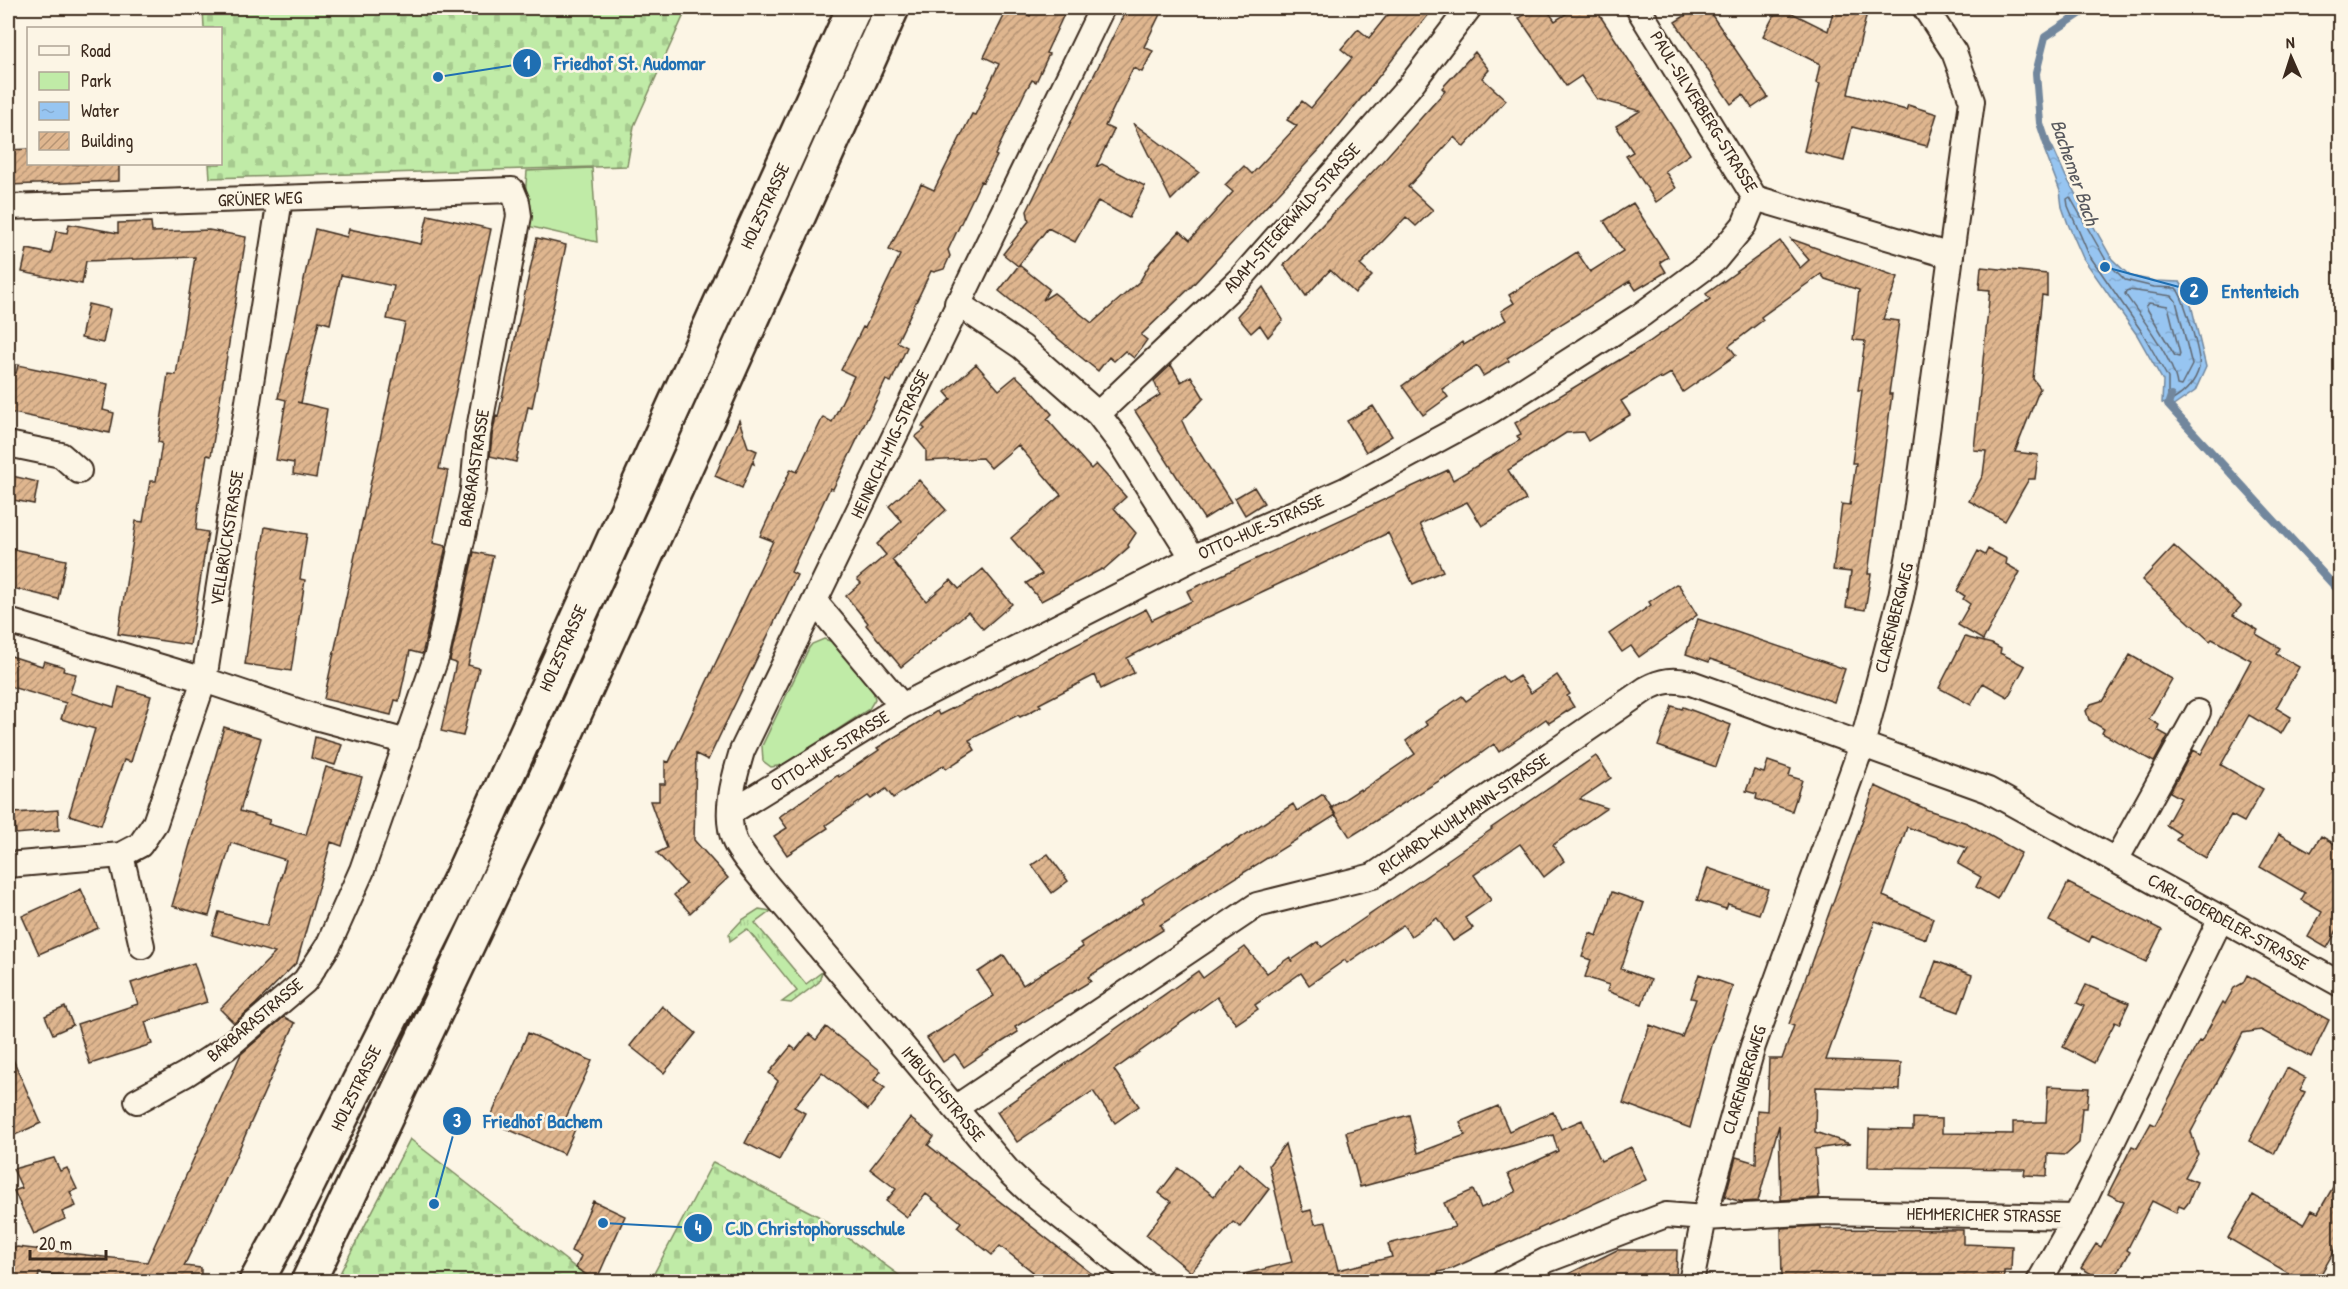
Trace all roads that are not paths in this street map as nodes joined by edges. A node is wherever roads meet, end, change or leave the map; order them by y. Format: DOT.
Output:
graph roads {
  1 [pos="854,8"];
  2 [pos="892,8"];
  3 [pos="1102,8"];
  4 [pos="1469,8"];
  5 [pos="1638,8"];
  6 [pos="1924,8"];
  7 [pos="512,190"];
  8 [pos="1755,198"];
  9 [pos="280,199"];
  10 [pos="8,207"];
  11 [pos="1951,256"];
  12 [pos="957,303"];
  13 [pos="1098,414"];
  14 [pos="8,444"];
  15 [pos="79,471"];
  16 [pos="1192,558"];
  17 [pos="815,602"];
  18 [pos="8,621"];
  19 [pos="204,680"];
  20 [pos="902,706"];
  21 [pos="2198,712"];
  22 [pos="407,742"];
  23 [pos="1862,745"];
  24 [pos="731,812"];
  25 [pos="121,855"];
  26 [pos="2116,860"];
  27 [pos="8,865"];
  28 [pos="766,884"];
  29 [pos="2221,918"];
  30 [pos="142,946"];
  31 [pos="2340,984"];
  32 [pos="136,1101"];
  33 [pos="955,1108"];
  34 [pos="2076,1217"];
  35 [pos="1704,1218"];
  36 [pos="256,1281"];
  37 [pos="308,1281"];
  38 [pos="1143,1281"];
  39 [pos="1504,1281"];
  40 [pos="1691,1281"];
  41 [pos="2039,1281"];
  1 -- 36 [label="main road, HOLZSTRASSE"];
  2 -- 37 [label="main road, HOLZSTRASSE"];
  3 -- 12 [label="street, HEINRICH-IMIG-STRASSE"];
  4 -- 13 [label="street, ADAM-STEGERWALD-STRASSE"];
  5 -- 8 [label="street, PAUL-SILVERBERG-STRASSE"];
  6 -- 11 [label="street, CLARENBERGWEG"];
  7 -- 9 [label="street, GRÜNER WEG"];
  7 -- 22 [label="street, BARBARASTRASSE"];
  8 -- 11 [label="street, PAUL-SILVERBERG-STRASSE"];
  8 -- 16 [label="street, OTTO-HUE-STRASSE"];
  9 -- 10 [label="street, GRÜNER WEG"];
  9 -- 19 [label="street, VELLBRÜCKSTRASSE"];
  11 -- 23 [label="street, CLARENBERGWEG"];
  12 -- 13 [label="street"];
  12 -- 17 [label="street, HEINRICH-IMIG-STRASSE"];
  13 -- 16 [label="street"];
  14 -- 15 [label="street"];
  16 -- 20 [label="street, OTTO-HUE-STRASSE"];
  17 -- 20 [label="street"];
  17 -- 24 [label="street, HEINRICH-IMIG-STRASSE"];
  18 -- 19 [label="street"];
  19 -- 22 [label="street"];
  19 -- 25 [label="street, VELLBRÜCKSTRASSE"];
  20 -- 24 [label="street, OTTO-HUE-STRASSE"];
  21 -- 26 [label="street"];
  22 -- 32 [label="street, BARBARASTRASSE"];
  23 -- 26 [label="street, CARL-GOERDELER-STRASSE"];
  23 -- 33 [label="street, RICHARD-KUHLMANN-STRASSE"];
  23 -- 35 [label="street, CLARENBERGWEG"];
  24 -- 28 [label="street, HEINRICH-IMIG-STRASSE"];
  25 -- 27 [label="street"];
  25 -- 30 [label="street"];
  26 -- 29 [label="street, CARL-GOERDELER-STRASSE"];
  28 -- 33 [label="street, IMBUSCHSTRASSE"];
  29 -- 31 [label="street, CARL-GOERDELER-STRASSE"];
  29 -- 34 [label="street, HEMMERICHER STRASSE"];
  33 -- 38 [label="street, IMBUSCHSTRASSE"];
  34 -- 35 [label="street, HEMMERICHER STRASSE"];
  34 -- 41 [label="street"];
  35 -- 39 [label="street, HEMMERICHER STRASSE"];
  35 -- 40 [label="street, CLARENBERGWEG"];
}
